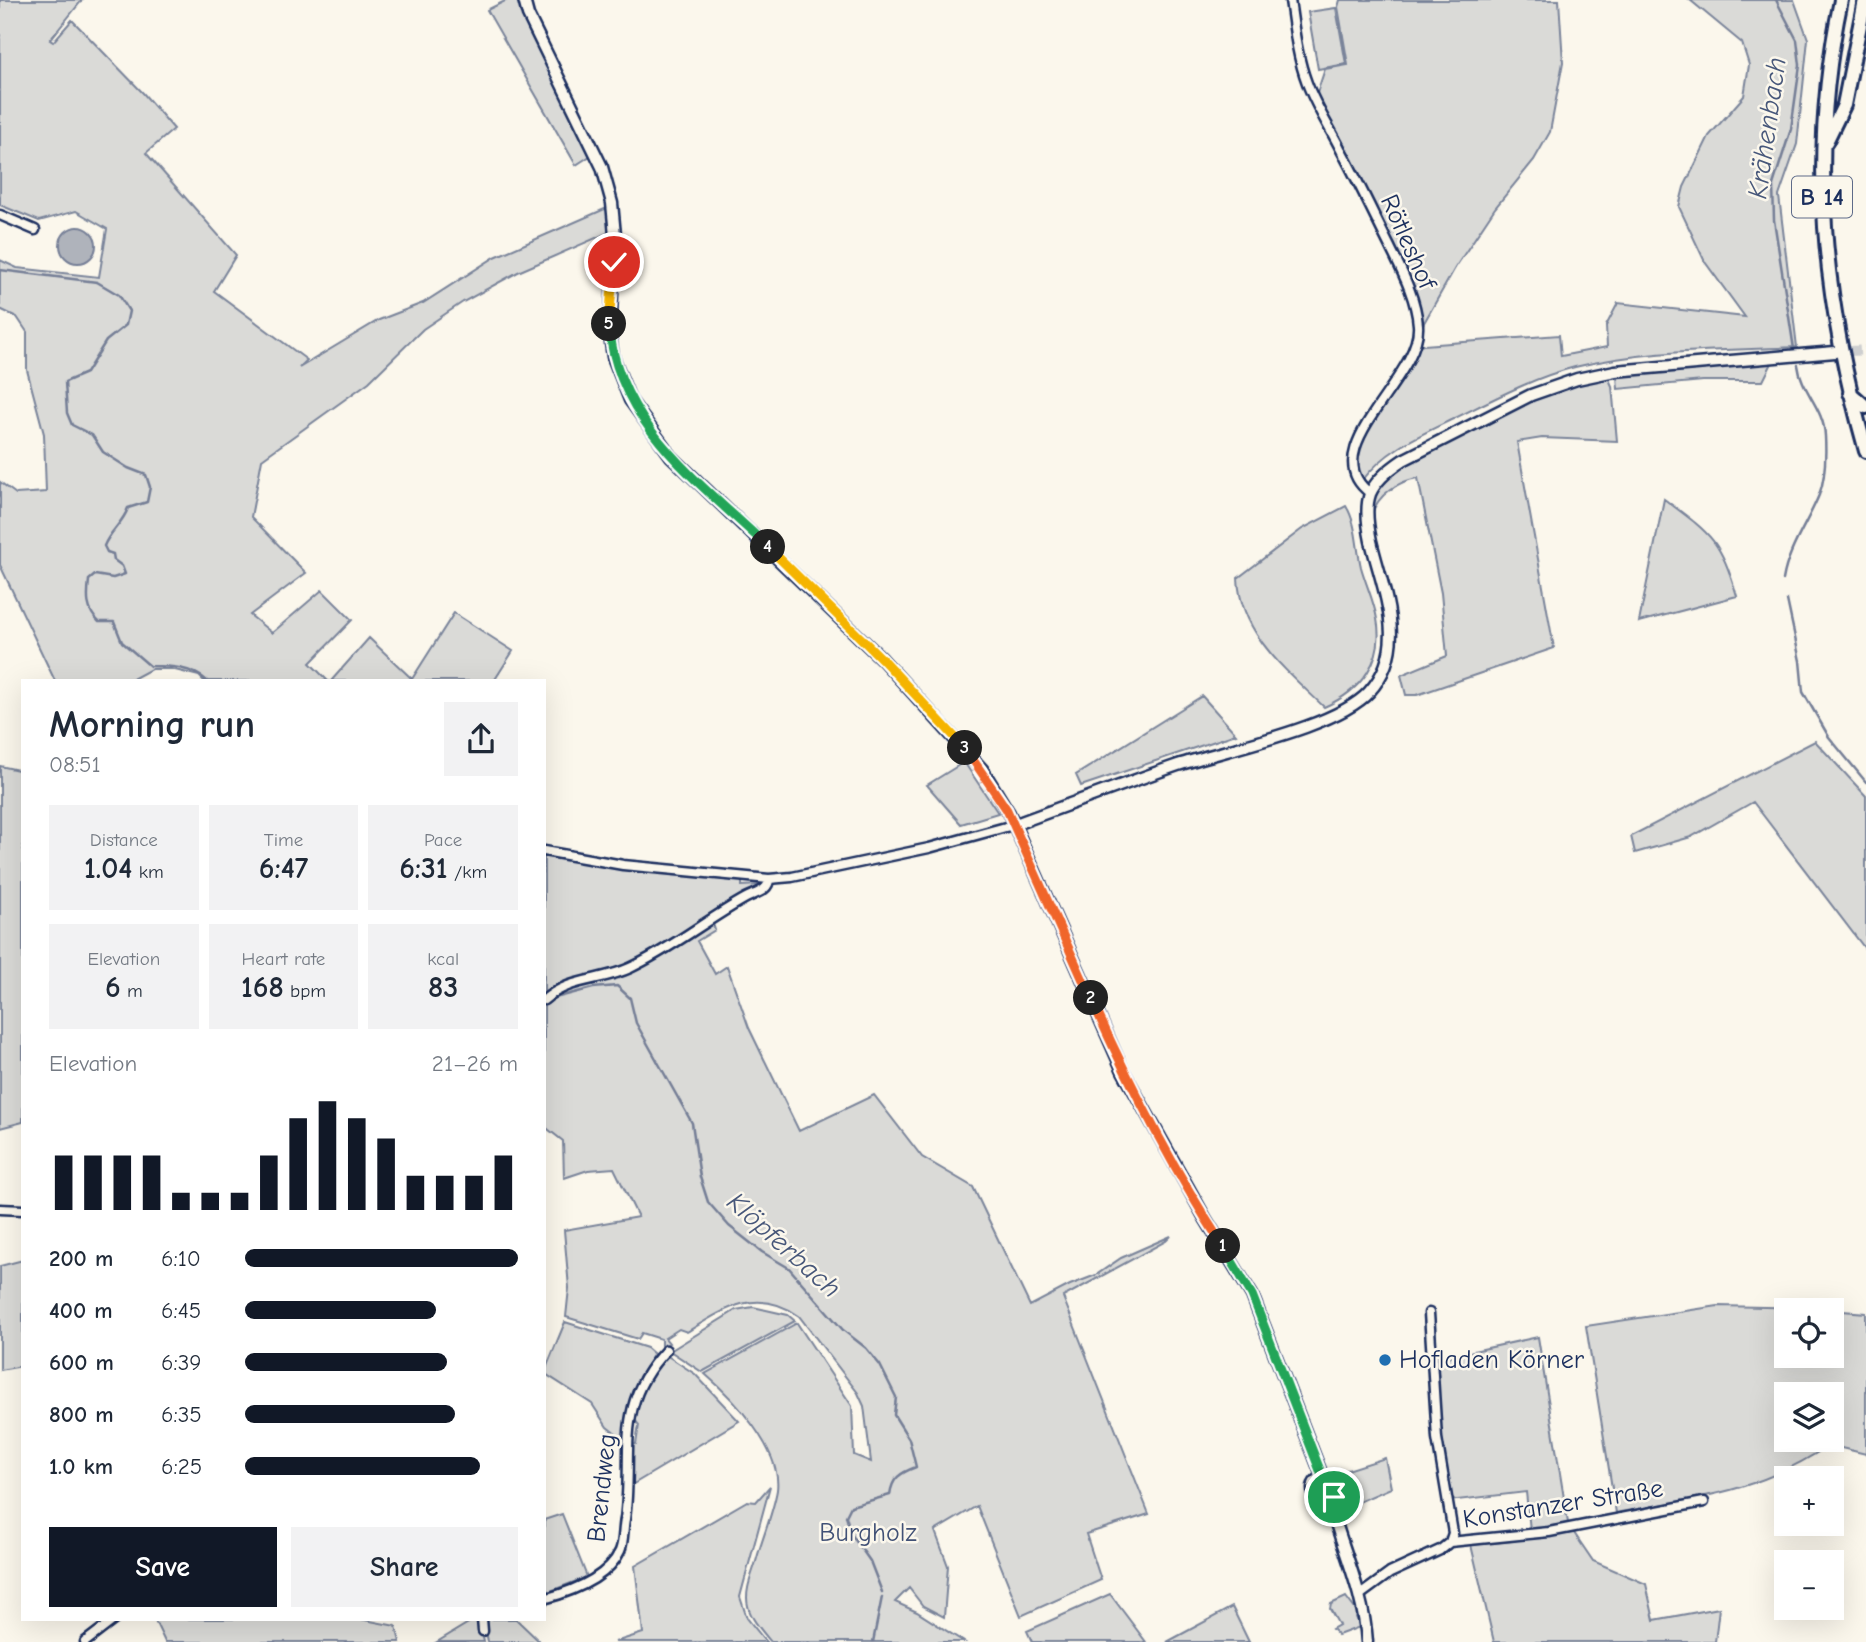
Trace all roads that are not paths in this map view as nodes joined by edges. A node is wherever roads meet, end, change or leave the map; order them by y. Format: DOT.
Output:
graph roads {
  1 [pos="524,0"];
  2 [pos="1290,0"];
  3 [pos="1841,0"];
  4 [pos="1865,0"];
  5 [pos="1822,148"];
  6 [pos="0,215"];
  7 [pos="35,230"];
  8 [pos="1835,352"];
  9 [pos="1849,393"];
  10 [pos="1866,407"];
  11 [pos="1866,451"];
  12 [pos="1370,493"];
  13 [pos="1013,825"];
  14 [pos="546,851"];
  15 [pos="769,879"];
  16 [pos="546,998"];
  17 [pos="0,1209"];
  18 [pos="21,1210"];
  19 [pos="1429,1313"];
  20 [pos="666,1350"];
  21 [pos="1323,1478"];
  22 [pos="1329,1500"];
  23 [pos="1704,1502"];
  24 [pos="1450,1542"];
  25 [pos="1360,1595"];
  26 [pos="546,1598"];
  27 [pos="112,1621"];
  28 [pos="482,1621"];
  29 [pos="483,1631"];
  30 [pos="85,1642"];
  31 [pos="1367,1642"];
  1 -- 13 [label="street"];
  2 -- 12 [label="street, Rötleshof"];
  3 -- 5 [label="main road, B 14"];
  4 -- 5 [label="main road, B 14"];
  5 -- 9 [label="main road, B 14"];
  6 -- 7 [label="street"];
  8 -- 12 [label="street"];
  9 -- 10 [label="main road"];
  9 -- 11 [label="main road"];
  12 -- 13 [label="street"];
  13 -- 15 [label="street"];
  13 -- 21 [label="street"];
  14 -- 15 [label="street"];
  15 -- 16 [label="street"];
  17 -- 18 [label="street"];
  19 -- 24 [label="street"];
  20 -- 26 [label="street, Brendweg"];
  21 -- 22 [label="street"];
  21 -- 22 [label="street"];
  22 -- 25 [label="street"];
  23 -- 24 [label="street, Konstanzer Straße"];
  24 -- 25 [label="street, Konstanzer Straße"];
  25 -- 31 [label="street"];
  27 -- 30 [label="street"];
  28 -- 29 [label="street"];
}
